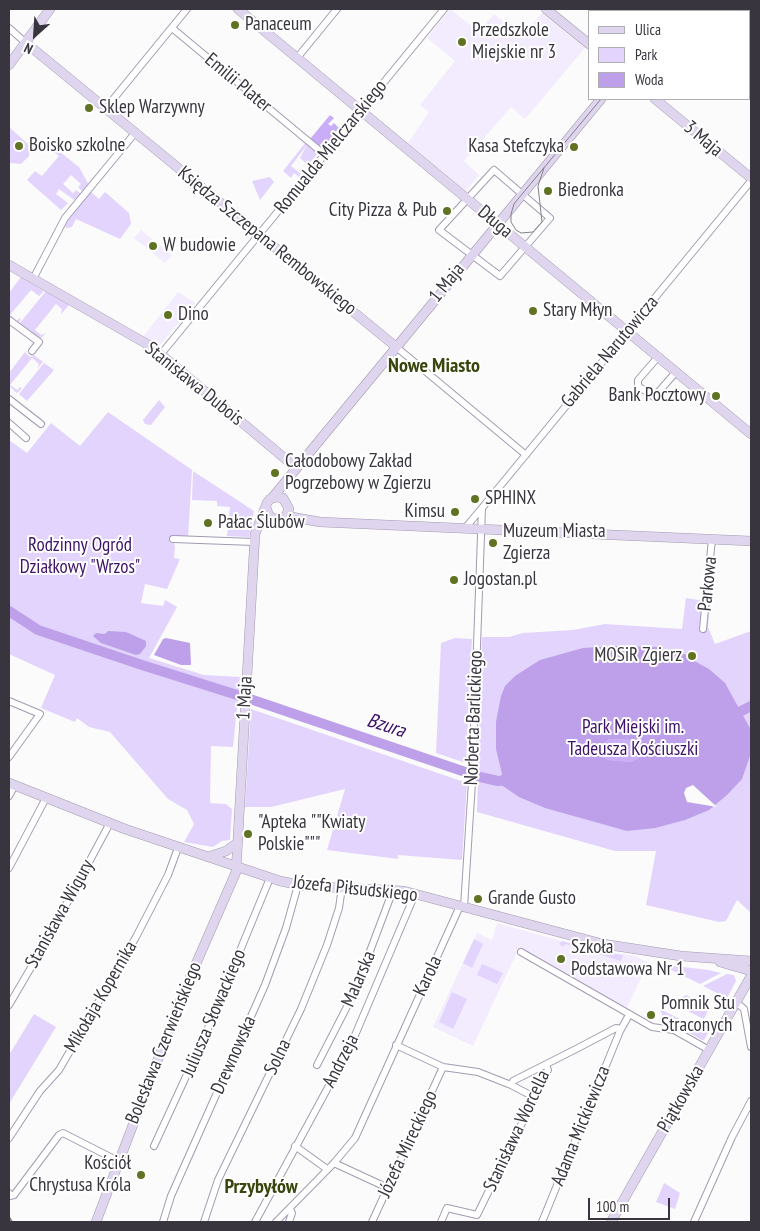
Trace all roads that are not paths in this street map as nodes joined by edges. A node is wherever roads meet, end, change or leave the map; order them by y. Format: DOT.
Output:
graph roads {
  1 [pos="50,9"];
  2 [pos="187,9"];
  3 [pos="238,9"];
  4 [pos="337,9"];
  5 [pos="444,9"];
  6 [pos="546,9"];
  7 [pos="9,28"];
  8 [pos="172,28"];
  9 [pos="26,43"];
  10 [pos="588,43"];
  11 [pos="297,58"];
  12 [pos="9,65"];
  13 [pos="600,100"];
  14 [pos="656,100"];
  15 [pos="106,108"];
  16 [pos="361,111"];
  17 [pos="135,132"];
  18 [pos="325,155"];
  19 [pos="751,180"];
  20 [pos="523,193"];
  21 [pos="467,198"];
  22 [pos="497,224"];
  23 [pos="259,235"];
  24 [pos="526,247"];
  25 [pos="470,254"];
  26 [pos="9,264"];
  27 [pos="33,279"];
  28 [pos="9,320"];
  29 [pos="628,331"];
  30 [pos="395,346"];
  31 [pos="32,351"];
  32 [pos="161,354"];
  33 [pos="658,357"];
  34 [pos="676,372"];
  35 [pos="9,399"];
  36 [pos="9,423"];
  37 [pos="41,424"];
  38 [pos="751,434"];
  39 [pos="26,438"];
  40 [pos="526,455"];
  41 [pos="295,468"];
  42 [pos="272,498"];
  43 [pos="283,498"];
  44 [pos="482,508"];
  45 [pos="267,511"];
  46 [pos="287,514"];
  47 [pos="466,527"];
  48 [pos="482,528"];
  49 [pos="173,539"];
  50 [pos="712,539"];
  51 [pos="751,541"];
  52 [pos="254,542"];
  53 [pos="703,629"];
  54 [pos="9,701"];
  55 [pos="9,757"];
  56 [pos="12,784"];
  57 [pos="9,796"];
  58 [pos="46,798"];
  59 [pos="110,823"];
  60 [pos="237,843"];
  61 [pos="178,848"];
  62 [pos="208,857"];
  63 [pos="235,866"];
  64 [pos="9,868"];
  65 [pos="270,878"];
  66 [pos="298,885"];
  67 [pos="342,887"];
  68 [pos="393,890"];
  69 [pos="415,894"];
  70 [pos="462,906"];
  71 [pos="521,952"];
  72 [pos="746,965"];
  73 [pos="751,971"];
  74 [pos="751,976"];
  75 [pos="744,988"];
  76 [pos="736,1002"];
  77 [pos="9,1005"];
  78 [pos="629,1014"];
  79 [pos="620,1029"];
  80 [pos="396,1045"];
  81 [pos="751,1047"];
  82 [pos="709,1050"];
  83 [pos="317,1065"];
  84 [pos="546,1065"];
  85 [pos="443,1067"];
  86 [pos="511,1085"];
  87 [pos="534,1097"];
  88 [pos="751,1101"];
  89 [pos="9,1138"];
  90 [pos="154,1146"];
  91 [pos="295,1146"];
  92 [pos="118,1161"];
  93 [pos="334,1163"];
  94 [pos="327,1169"];
  95 [pos="388,1188"];
  96 [pos="10,1195"];
  97 [pos="290,1208"];
  98 [pos="96,1222"];
  99 [pos="163,1222"];
  100 [pos="204,1222"];
  101 [pos="255,1222"];
  102 [pos="276,1222"];
  103 [pos="289,1222"];
  104 [pos="372,1222"];
  105 [pos="441,1222"];
  106 [pos="542,1222"];
  107 [pos="611,1222"];
  108 [pos="694,1222"];
  1 -- 9 [label="street"];
  2 -- 8 [label="street"];
  3 -- 11 [label="street, Długa"];
  4 -- 11 [label="street"];
  5 -- 16 [label="street, Romualda Mielczarskiego"];
  6 -- 10 [label="street"];
  7 -- 9 [label="street, Księdza Szczepana Rembowskiego"];
  8 -- 15 [label="street"];
  8 -- 18 [label="street, Emilii Plater"];
  9 -- 12 [label="street"];
  9 -- 15 [label="street, Księdza Szczepana Rembowskiego"];
  11 -- 16 [label="street, Długa"];
  13 -- 20 [label="street, 1 Maja"];
  14 -- 19 [label="street, 3 Maja"];
  15 -- 17 [label="street, Księdza Szczepana Rembowskiego"];
  16 -- 18 [label="street, Romualda Mielczarskiego"];
  16 -- 21 [label="street, Długa"];
  17 -- 23 [label="street, Księdza Szczepana Rembowskiego"];
  17 -- 27 [label="street"];
  18 -- 23 [label="street, Romualda Mielczarskiego"];
  19 -- 29 [label="street, Gabriela Narutowicza"];
  20 -- 21 [label="street"];
  20 -- 22 [label="street, 1 Maja"];
  20 -- 24 [label="street"];
  21 -- 22 [label="street, Długa"];
  21 -- 25 [label="street"];
  22 -- 24 [label="street, Długa"];
  22 -- 25 [label="street, 1 Maja"];
  23 -- 30 [label="street, Księdza Szczepana Rembowskiego"];
  23 -- 32 [label="street, Romualda Mielczarskiego"];
  24 -- 25 [label="street"];
  24 -- 29 [label="street, Długa"];
  25 -- 30 [label="street, 1 Maja"];
  26 -- 27 [label="street, Stanisława Dubois"];
  27 -- 32 [label="street, Stanisława Dubois"];
  28 -- 31 [label="street"];
  29 -- 33 [label="street, Długa"];
  29 -- 40 [label="street, Gabriela Narutowicza"];
  30 -- 40 [label="street, Księdza Szczepana Rembowskiego"];
  30 -- 41 [label="street, 1 Maja"];
  32 -- 41 [label="street, Stanisława Dubois"];
  33 -- 34 [label="street, Długa"];
  33 -- 34 [label="street"];
  34 -- 38 [label="street, Długa"];
  35 -- 37 [label="street"];
  36 -- 39 [label="street"];
  40 -- 44 [label="street, Gabriela Narutowicza"];
  41 -- 42 [label="street, 1 Maja"];
  41 -- 43 [label="street, 1 Maja"];
  42 -- 43 [label="street"];
  42 -- 45 [label="street"];
  43 -- 46 [label="street"];
  44 -- 47 [label="street, Gabriela Narutowicza"];
  44 -- 48 [label="street"];
  45 -- 46 [label="street"];
  45 -- 52 [label="street, 1 Maja"];
  46 -- 47 [label="street"];
  47 -- 48 [label="street"];
  48 -- 50 [label="street"];
  48 -- 70 [label="street, Norberta Barlickiego"];
  49 -- 52 [label="street"];
  50 -- 51 [label="street"];
  50 -- 53 [label="street, Parkowa"];
  52 -- 60 [label="street, 1 Maja"];
  54 -- 55 [label="street"];
  56 -- 57 [label="street"];
  56 -- 58 [label="street, Józefa Piłsudskiego"];
  58 -- 59 [label="street, Józefa Piłsudskiego"];
  58 -- 64 [label="street"];
  59 -- 61 [label="street, Józefa Piłsudskiego"];
  59 -- 77 [label="street, Stanisława Wigury"];
  60 -- 62 [label="street"];
  60 -- 63 [label="street, 1 Maja"];
  61 -- 62 [label="street, Józefa Piłsudskiego"];
  61 -- 89 [label="street, Mikołaja Kopernika"];
  62 -- 63 [label="street, Józefa Piłsudskiego"];
  63 -- 65 [label="street, Józefa Piłsudskiego"];
  63 -- 92 [label="street, Bolesława Czerwieńskiego"];
  65 -- 66 [label="street, Józefa Piłsudskiego"];
  65 -- 90 [label="street, Juliusza Słowackiego"];
  66 -- 67 [label="street, Józefa Piłsudskiego"];
  66 -- 99 [label="street, Drewnowska"];
  67 -- 68 [label="street, Józefa Piłsudskiego"];
  67 -- 100 [label="street, Solna"];
  68 -- 69 [label="street, Józefa Piłsudskiego"];
  68 -- 83 [label="street, Malarska"];
  69 -- 70 [label="street, Józefa Piłsudskiego"];
  69 -- 91 [label="street, Andrzeja"];
  70 -- 72 [label="street, Józefa Piłsudskiego"];
  70 -- 80 [label="street, Karola"];
  71 -- 78 [label="street"];
  72 -- 73 [label="street, Józefa Piłsudskiego"];
  72 -- 75 [label="street"];
  74 -- 75 [label="street, Piątkowska"];
  75 -- 76 [label="street, Piątkowska"];
  76 -- 81 [label="street"];
  76 -- 82 [label="street, Piątkowska"];
  78 -- 79 [label="street, Adama Mickiewicza"];
  78 -- 82 [label="street"];
  79 -- 84 [label="street, Stanisława Worcella"];
  79 -- 106 [label="street, Adama Mickiewicza"];
  80 -- 85 [label="street"];
  80 -- 93 [label="street, Karola"];
  82 -- 107 [label="street, Piątkowska"];
  84 -- 86 [label="street"];
  84 -- 87 [label="street, Stanisława Worcella"];
  85 -- 86 [label="street"];
  85 -- 95 [label="street, Józefa Mireckiego"];
  86 -- 87 [label="street"];
  87 -- 105 [label="street, Stanisława Worcella"];
  88 -- 108 [label="street"];
  91 -- 94 [label="street"];
  91 -- 101 [label="street, Andrzeja"];
  92 -- 96 [label="street"];
  92 -- 98 [label="street, Bolesława Czerwieńskiego"];
  93 -- 94 [label="street, Karola"];
  93 -- 95 [label="street"];
  94 -- 97 [label="street, Karola"];
  95 -- 104 [label="street, Józefa Mireckiego"];
  97 -- 102 [label="street, Karola"];
  97 -- 103 [label="street"];
}
